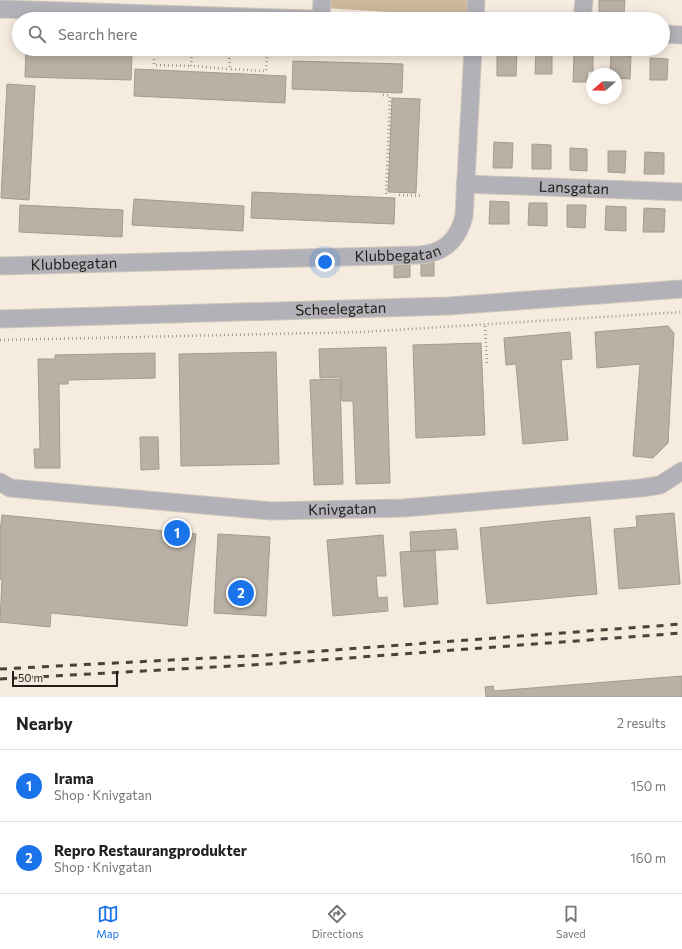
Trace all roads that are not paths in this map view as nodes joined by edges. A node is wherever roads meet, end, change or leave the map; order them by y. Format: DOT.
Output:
graph roads {
  1 [pos="322,0"];
  2 [pos="476,0"];
  3 [pos="584,0"];
  4 [pos="0,9"];
  5 [pos="94,12"];
  6 [pos="321,12"];
  7 [pos="475,12"];
  8 [pos="583,12"];
  9 [pos="670,34"];
  10 [pos="682,35"];
  11 [pos="473,56"];
  12 [pos="465,184"];
  13 [pos="682,192"];
  14 [pos="0,266"];
  15 [pos="682,289"];
  16 [pos="0,319"];
  17 [pos="682,471"];
  18 [pos="0,482"];
  1 -- 6 [label="street"];
  2 -- 7 [label="street"];
  3 -- 8 [label="street"];
  4 -- 5 [label="street"];
  9 -- 10 [label="street"];
  11 -- 12 [label="street, Klubbegatan"];
  12 -- 13 [label="street, Lansgatan"];
  12 -- 14 [label="street, Klubbegatan"];
  15 -- 16 [label="street, Scheelegatan"];
  17 -- 18 [label="street, Knivgatan"];
}
